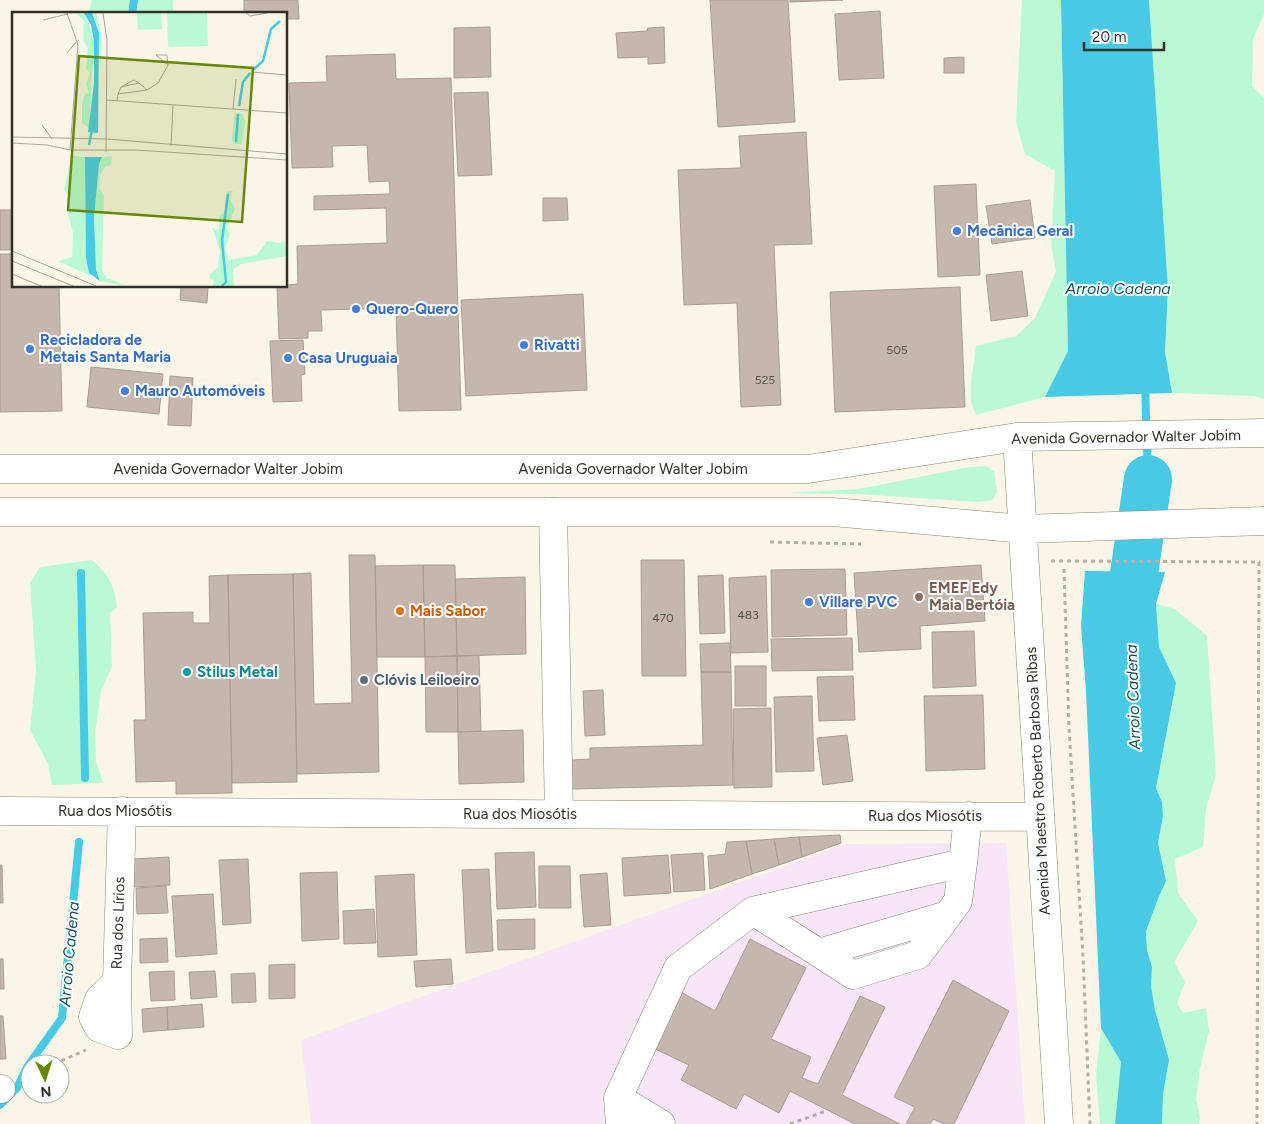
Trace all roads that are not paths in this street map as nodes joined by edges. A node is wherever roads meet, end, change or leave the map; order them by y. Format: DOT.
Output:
graph roads {
  1 [pos="1251,433"];
  2 [pos="1017,438"];
  3 [pos="0,469"];
  4 [pos="0,512"];
  5 [pos="553,512"];
  6 [pos="1264,521"];
  7 [pos="1023,530"];
  8 [pos="0,811"];
  9 [pos="122,812"];
  10 [pos="559,814"];
  11 [pos="968,816"];
  12 [pos="1040,817"];
  13 [pos="963,863"];
  14 [pos="753,911"];
  15 [pos="118,1035"];
  16 [pos="619,1111"];
  17 [pos="661,1124"];
  18 [pos="1059,1124"];
  1 -- 2 [label="main road, Avenida Governador Walter Jobim"];
  2 -- 3 [label="main road, Avenida Governador Walter Jobim"];
  2 -- 7 [label="main road, Avenida Maestro Roberto Barbosa Ribas"];
  4 -- 5 [label="main road"];
  5 -- 7 [label="main road"];
  5 -- 10 [label="main road"];
  6 -- 7 [label="main road"];
  7 -- 12 [label="main road, Avenida Maestro Roberto Barbosa Ribas"];
  8 -- 9 [label="main road, Rua dos Miosótis"];
  9 -- 10 [label="main road, Rua dos Miosótis"];
  9 -- 15 [label="main road, Rua dos Lírios"];
  10 -- 11 [label="main road, Rua dos Miosótis"];
  11 -- 12 [label="main road, Rua dos Miosótis"];
  11 -- 13 [label="main road"];
  12 -- 18 [label="main road, Avenida Maestro Roberto Barbosa Ribas"];
  13 -- 14 [label="main road"];
  13 -- 14 [label="main road"];
  14 -- 16 [label="main road"];
  16 -- 17 [label="main road"];
}
